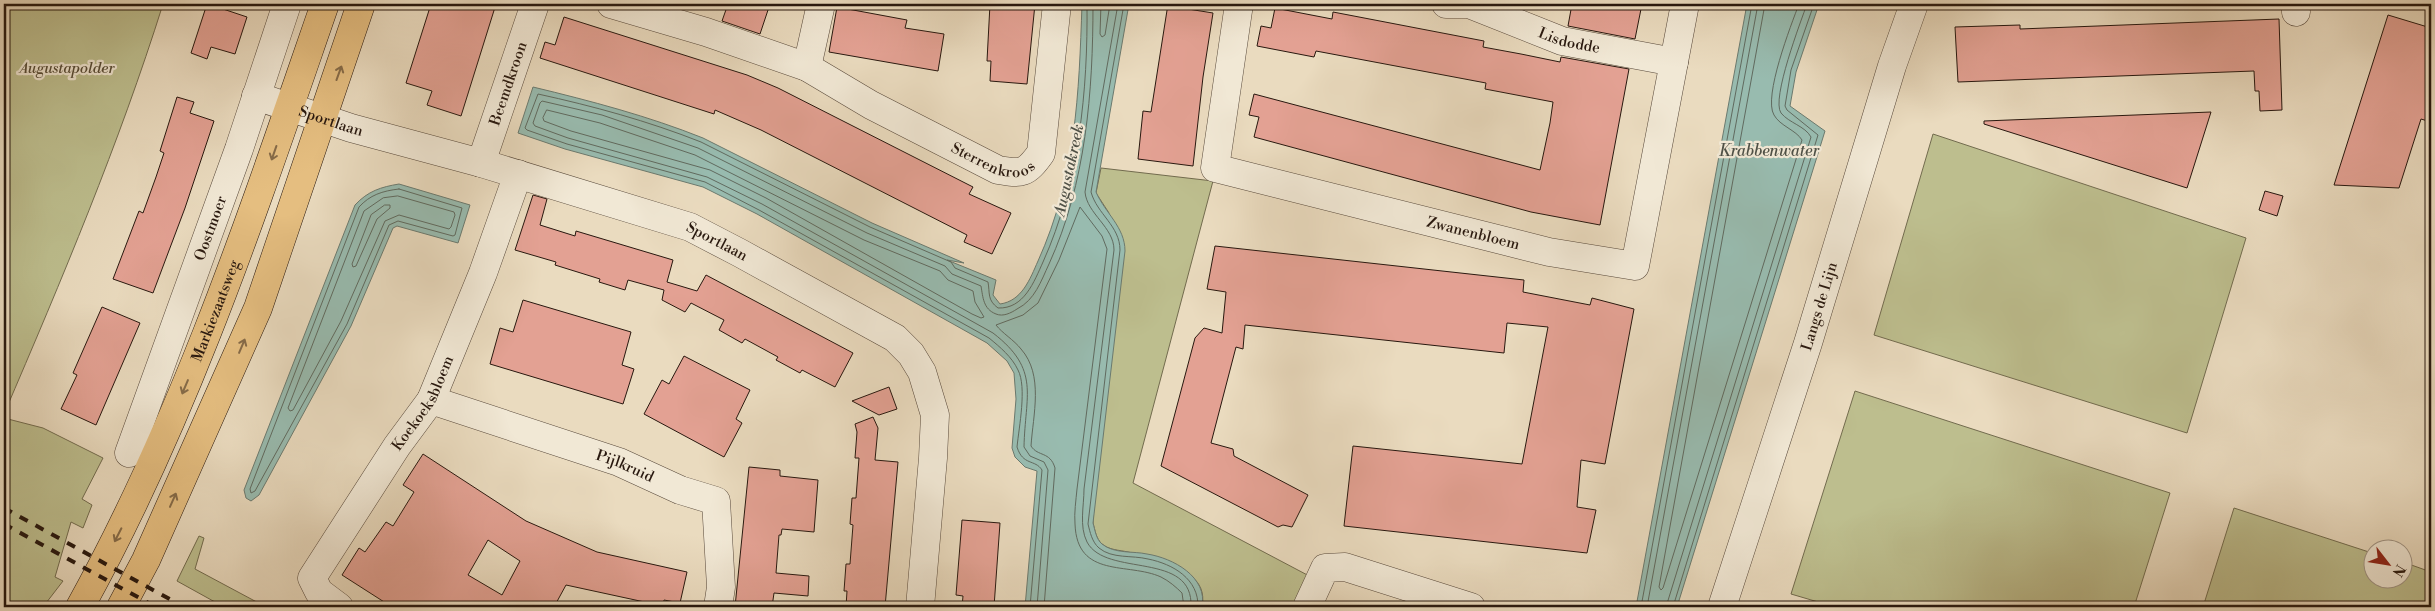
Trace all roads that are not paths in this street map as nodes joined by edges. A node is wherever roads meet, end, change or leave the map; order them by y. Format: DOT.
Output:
graph roads {
  1 [pos="287,4"];
  2 [pos="325,4"];
  3 [pos="361,4"];
  4 [pos="535,4"];
  5 [pos="611,4"];
  6 [pos="820,4"];
  7 [pos="1057,4"];
  8 [pos="1239,4"];
  9 [pos="1446,4"];
  10 [pos="1469,4"];
  11 [pos="1685,4"];
  12 [pos="1914,4"];
  13 [pos="1674,62"];
  14 [pos="807,67"];
  15 [pos="256,96"];
  16 [pos="289,107"];
  17 [pos="322,118"];
  18 [pos="481,163"];
  19 [pos="518,174"];
  20 [pos="431,400"];
  21 [pos="129,453"];
  22 [pos="80,607"];
  23 [pos="122,607"];
  24 [pos="340,607"];
  25 [pos="718,607"];
  26 [pos="920,607"];
  27 [pos="1307,607"];
  28 [pos="1471,607"];
  29 [pos="1722,607"];
  1 -- 15 [label="street, Oostmoer"];
  2 -- 16 [label="main road, Markiezaatsweg"];
  17 -- 3 [label="main road, one-way"];
  4 -- 18 [label="street, Beemdkroon"];
  5 -- 14 [label="street, Sterrenkroos"];
  6 -- 14 [label="street"];
  7 -- 14 [label="street, Sterrenkroos"];
  8 -- 13 [label="street, Zwanenbloem"];
  9 -- 10 [label="street, Lisdodde"];
  10 -- 13 [label="street, Lisdodde"];
  11 -- 13 [label="street, Zwanenbloem"];
  12 -- 29 [label="street, Langs de Lijn"];
  15 -- 16 [label="street, Sportlaan"];
  15 -- 21 [label="street, Oostmoer"];
  16 -- 17 [label="street, Sportlaan"];
  16 -- 22 [label="main road, Markiezaatsweg, one-way"];
  17 -- 18 [label="street, Sportlaan"];
  23 -- 17 [label="main road, one-way"];
  18 -- 19 [label="street, Sportlaan"];
  19 -- 20 [label="street, Koekoeksbloem"];
  19 -- 26 [label="street, Sportlaan"];
  20 -- 24 [label="street, Koekoeksbloem"];
  20 -- 25 [label="street, Pijlkruid"];
  27 -- 28 [label="street"];
}
